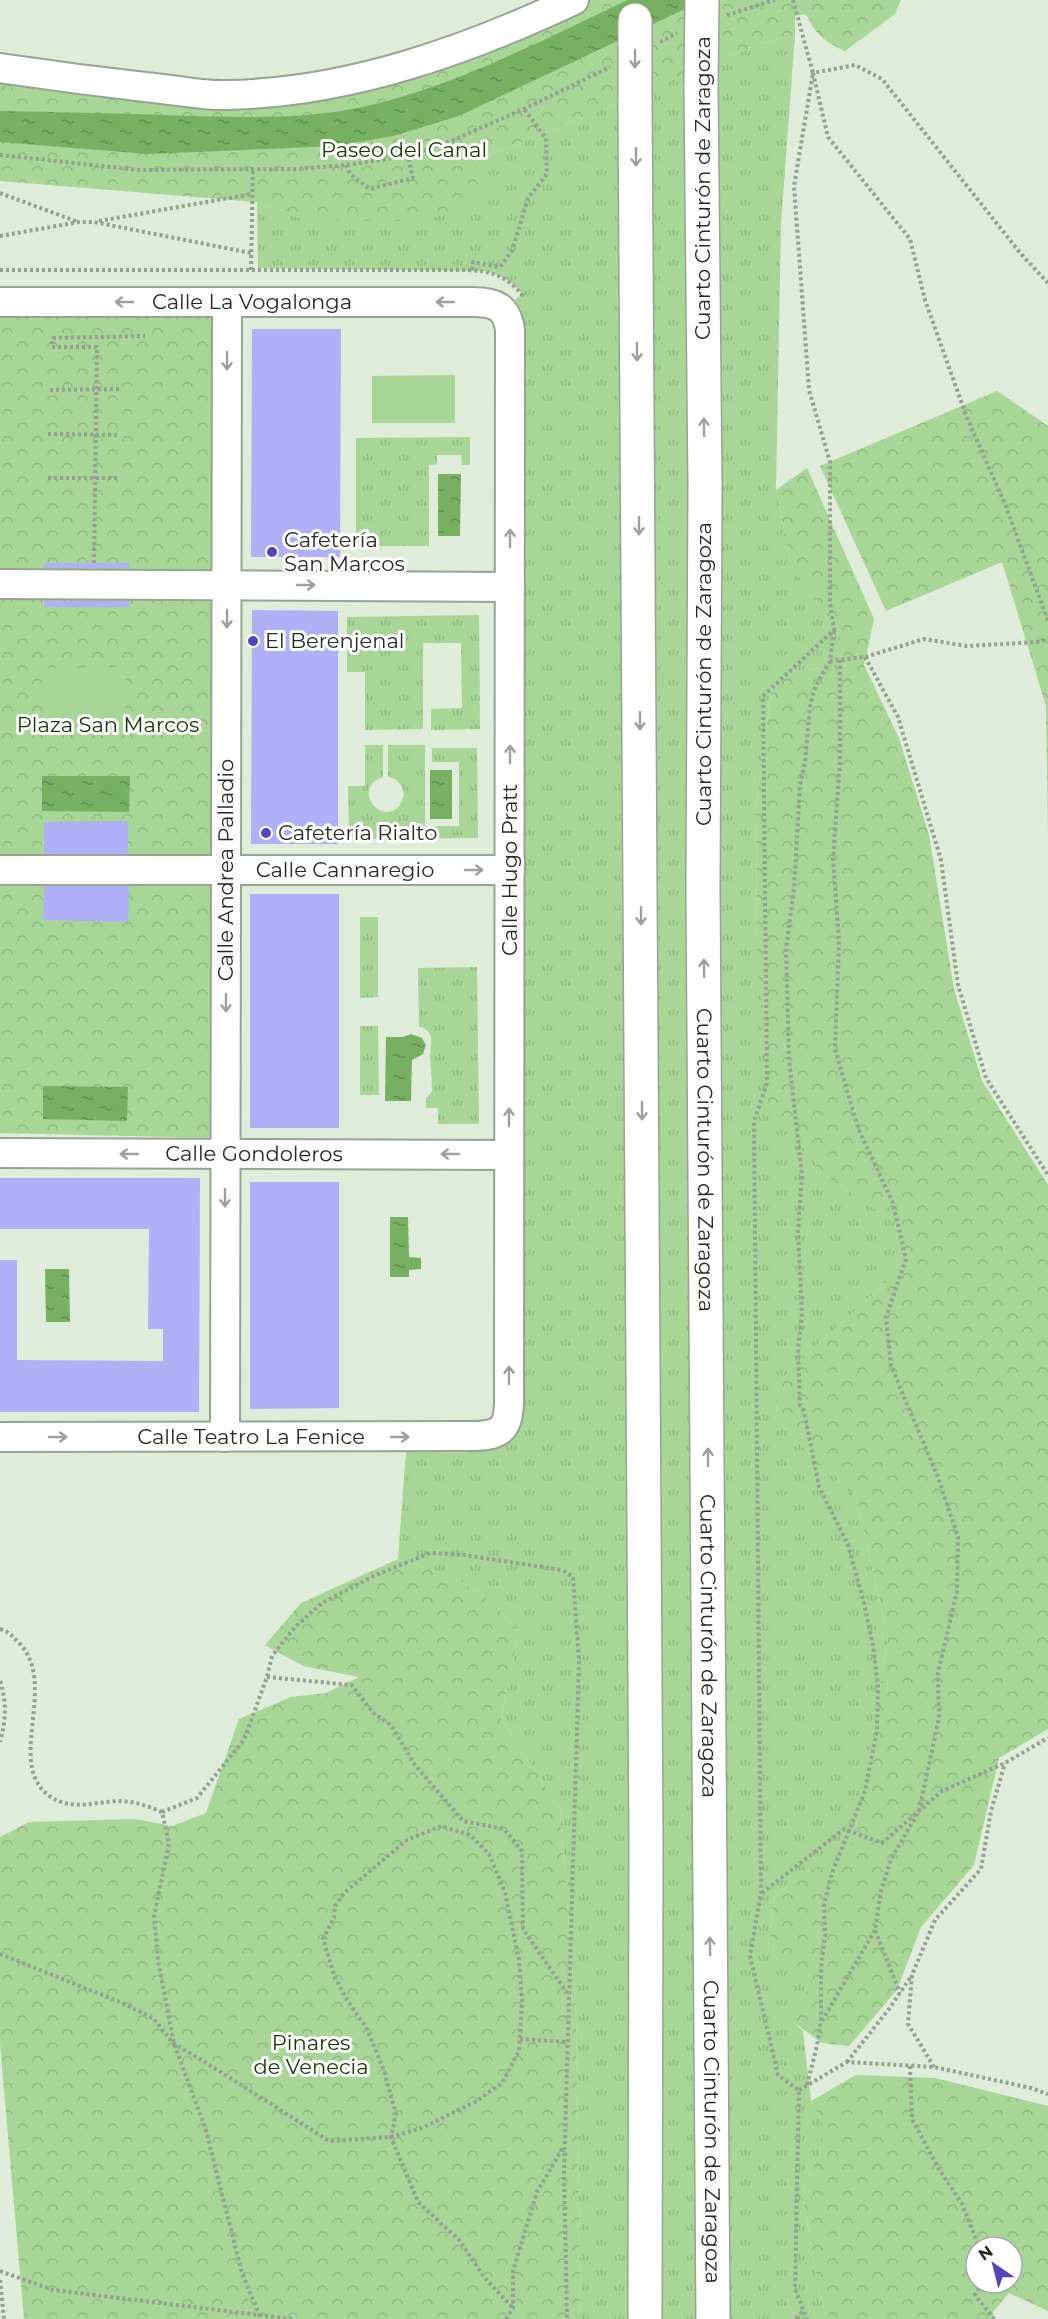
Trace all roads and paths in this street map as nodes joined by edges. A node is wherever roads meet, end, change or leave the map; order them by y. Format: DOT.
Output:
graph roads {
  1 [pos="574,0"];
  2 [pos="635,0"];
  3 [pos="774,0"];
  4 [pos="793,0"];
  5 [pos="712,8"];
  6 [pos="681,32"];
  7 [pos="650,47"];
  8 [pos="618,63"];
  9 [pos="0,68"];
  10 [pos="813,73"];
  11 [pos="524,109"];
  12 [pos="0,155"];
  13 [pos="408,156"];
  14 [pos="346,165"];
  15 [pos="253,168"];
  16 [pos="0,193"];
  17 [pos="252,194"];
  18 [pos="79,222"];
  19 [pos="94,222"];
  20 [pos="0,236"];
  21 [pos="251,253"];
  22 [pos="251,270"];
  23 [pos="472,270"];
  24 [pos="1048,283"];
  25 [pos="0,302"];
  26 [pos="227,303"];
  27 [pos="502,309"];
  28 [pos="145,336"];
  29 [pos="119,389"];
  30 [pos="50,390"];
  31 [pos="96,390"];
  32 [pos="48,434"];
  33 [pos="96,434"];
  34 [pos="118,435"];
  35 [pos="48,478"];
  36 [pos="95,478"];
  37 [pos="120,478"];
  38 [pos="0,585"];
  39 [pos="94,585"];
  40 [pos="227,585"];
  41 [pos="510,587"];
  42 [pos="1048,621"];
  43 [pos="834,630"];
  44 [pos="1048,639"];
  45 [pos="865,657"];
  46 [pos="840,660"];
  47 [pos="830,661"];
  48 [pos="0,870"];
  49 [pos="226,870"];
  50 [pos="510,870"];
  51 [pos="0,1153"];
  52 [pos="225,1154"];
  53 [pos="508,1155"];
  54 [pos="1048,1175"];
  55 [pos="500,1430"];
  56 [pos="0,1437"];
  57 [pos="225,1437"];
  58 [pos="0,1629"];
  59 [pos="267,1677"];
  60 [pos="0,1681"];
  61 [pos="1048,1738"];
  62 [pos="0,1742"];
  63 [pos="1005,1763"];
  64 [pos="919,1811"];
  65 [pos="162,1812"];
  66 [pos="850,1832"];
  67 [pos="761,1893"];
  68 [pos="875,1930"];
  69 [pos="0,1954"];
  70 [pos="912,1975"];
  71 [pos="900,1993"];
  72 [pos="567,1994"];
  73 [pos="820,2025"];
  74 [pos="520,2039"];
  75 [pos="567,2042"];
  76 [pos="174,2044"];
  77 [pos="847,2062"];
  78 [pos="910,2066"];
  79 [pos="934,2067"];
  80 [pos="807,2085"];
  81 [pos="799,2090"];
  82 [pos="1048,2094"];
  83 [pos="391,2137"];
  84 [pos="564,2146"];
  85 [pos="974,2235"];
  86 [pos="0,2271"];
  87 [pos="0,2280"];
  88 [pos="975,2295"];
  89 [pos="513,2308"];
  90 [pos="803,2309"];
  91 [pos="261,2318"];
  92 [pos="4,2319"];
  93 [pos="292,2319"];
  94 [pos="506,2319"];
  95 [pos="567,2319"];
  96 [pos="645,2319"];
  97 [pos="713,2319"];
  98 [pos="797,2319"];
  99 [pos="807,2319"];
  100 [pos="994,2319"];
  1 -- 9 [label="street"];
  2 -- 96 [label="highway, one-way, bridge"];
  3 -- 5 [label="path"];
  4 -- 10 [label="path"];
  97 -- 5 [label="highway, Cuarto Cinturón de Zaragoza, one-way, bridge"];
  6 -- 7 [label="path"];
  8 -- 11 [label="path"];
  10 -- 24 [label="path"];
  10 -- 42 [label="path"];
  10 -- 43 [label="path"];
  11 -- 13 [label="path"];
  11 -- 23 [label="path"];
  12 -- 15 [label="path"];
  13 -- 14 [label="path"];
  13 -- 14 [label="path"];
  14 -- 15 [label="path"];
  15 -- 17 [label="path"];
  16 -- 18 [label="path"];
  17 -- 19 [label="path"];
  17 -- 21 [label="path"];
  18 -- 19 [label="path"];
  18 -- 20 [label="path"];
  19 -- 21 [label="path"];
  21 -- 22 [label="path"];
  26 -- 25 [label="street, Calle La Vogalonga, one-way"];
  27 -- 26 [label="street, Calle La Vogalonga, one-way"];
  26 -- 40 [label="street, Calle Andrea Palladio, one-way"];
  41 -- 27 [label="street, Calle Hugo Pratt, one-way"];
  28 -- 31 [label="path"];
  29 -- 31 [label="path"];
  30 -- 31 [label="path"];
  31 -- 33 [label="path"];
  32 -- 33 [label="path"];
  33 -- 34 [label="path"];
  33 -- 36 [label="path"];
  35 -- 36 [label="path"];
  36 -- 37 [label="path"];
  36 -- 39 [label="path"];
  38 -- 39 [label="street"];
  39 -- 40 [label="street"];
  40 -- 41 [label="street, one-way"];
  40 -- 49 [label="street, Calle Andrea Palladio, one-way"];
  50 -- 41 [label="street, Calle Hugo Pratt, one-way"];
  43 -- 47 [label="path"];
  43 -- 67 [label="path"];
  44 -- 45 [label="path"];
  45 -- 46 [label="path"];
  45 -- 54 [label="path"];
  46 -- 47 [label="path"];
  46 -- 64 [label="path"];
  47 -- 66 [label="path"];
  48 -- 49 [label="street, Calle Cannaregio"];
  49 -- 50 [label="street, Calle Cannaregio, one-way"];
  49 -- 52 [label="street, Calle Andrea Palladio, one-way"];
  53 -- 50 [label="street, Calle Hugo Pratt, one-way"];
  52 -- 51 [label="street, Calle Gondoleros, one-way"];
  53 -- 52 [label="street, Calle Gondoleros, one-way"];
  52 -- 57 [label="street, Calle Andrea Palladio, one-way"];
  55 -- 53 [label="street, Calle Hugo Pratt, one-way"];
  57 -- 55 [label="street, Calle Teatro La Fenice, one-way"];
  56 -- 57 [label="street, Calle Teatro La Fenice, one-way"];
  58 -- 65 [label="path"];
  59 -- 65 [label="path"];
  59 -- 72 [label="path"];
  59 -- 72 [label="path"];
  60 -- 62 [label="path"];
  61 -- 63 [label="path"];
  63 -- 64 [label="path"];
  63 -- 70 [label="path"];
  64 -- 66 [label="path"];
  64 -- 68 [label="path"];
  65 -- 76 [label="path"];
  66 -- 67 [label="path"];
  66 -- 73 [label="path"];
  67 -- 81 [label="path"];
  68 -- 71 [label="path"];
  68 -- 73 [label="path"];
  69 -- 76 [label="path"];
  70 -- 71 [label="path"];
  70 -- 79 [label="path"];
  71 -- 77 [label="path"];
  72 -- 75 [label="path"];
  73 -- 80 [label="path"];
  74 -- 75 [label="path"];
  74 -- 83 [label="path"];
  74 -- 83 [label="path"];
  75 -- 84 [label="path"];
  76 -- 83 [label="path"];
  76 -- 91 [label="path"];
  77 -- 78 [label="path"];
  77 -- 80 [label="path"];
  78 -- 79 [label="path"];
  78 -- 85 [label="path"];
  79 -- 82 [label="path"];
  80 -- 81 [label="path"];
  81 -- 90 [label="path"];
  83 -- 89 [label="path"];
  84 -- 89 [label="path"];
  84 -- 95 [label="path"];
  86 -- 91 [label="path"];
  87 -- 92 [label="path"];
  88 -- 100 [label="path"];
  89 -- 94 [label="path"];
  90 -- 98 [label="path"];
  90 -- 99 [label="path"];
  91 -- 93 [label="path"];
}
